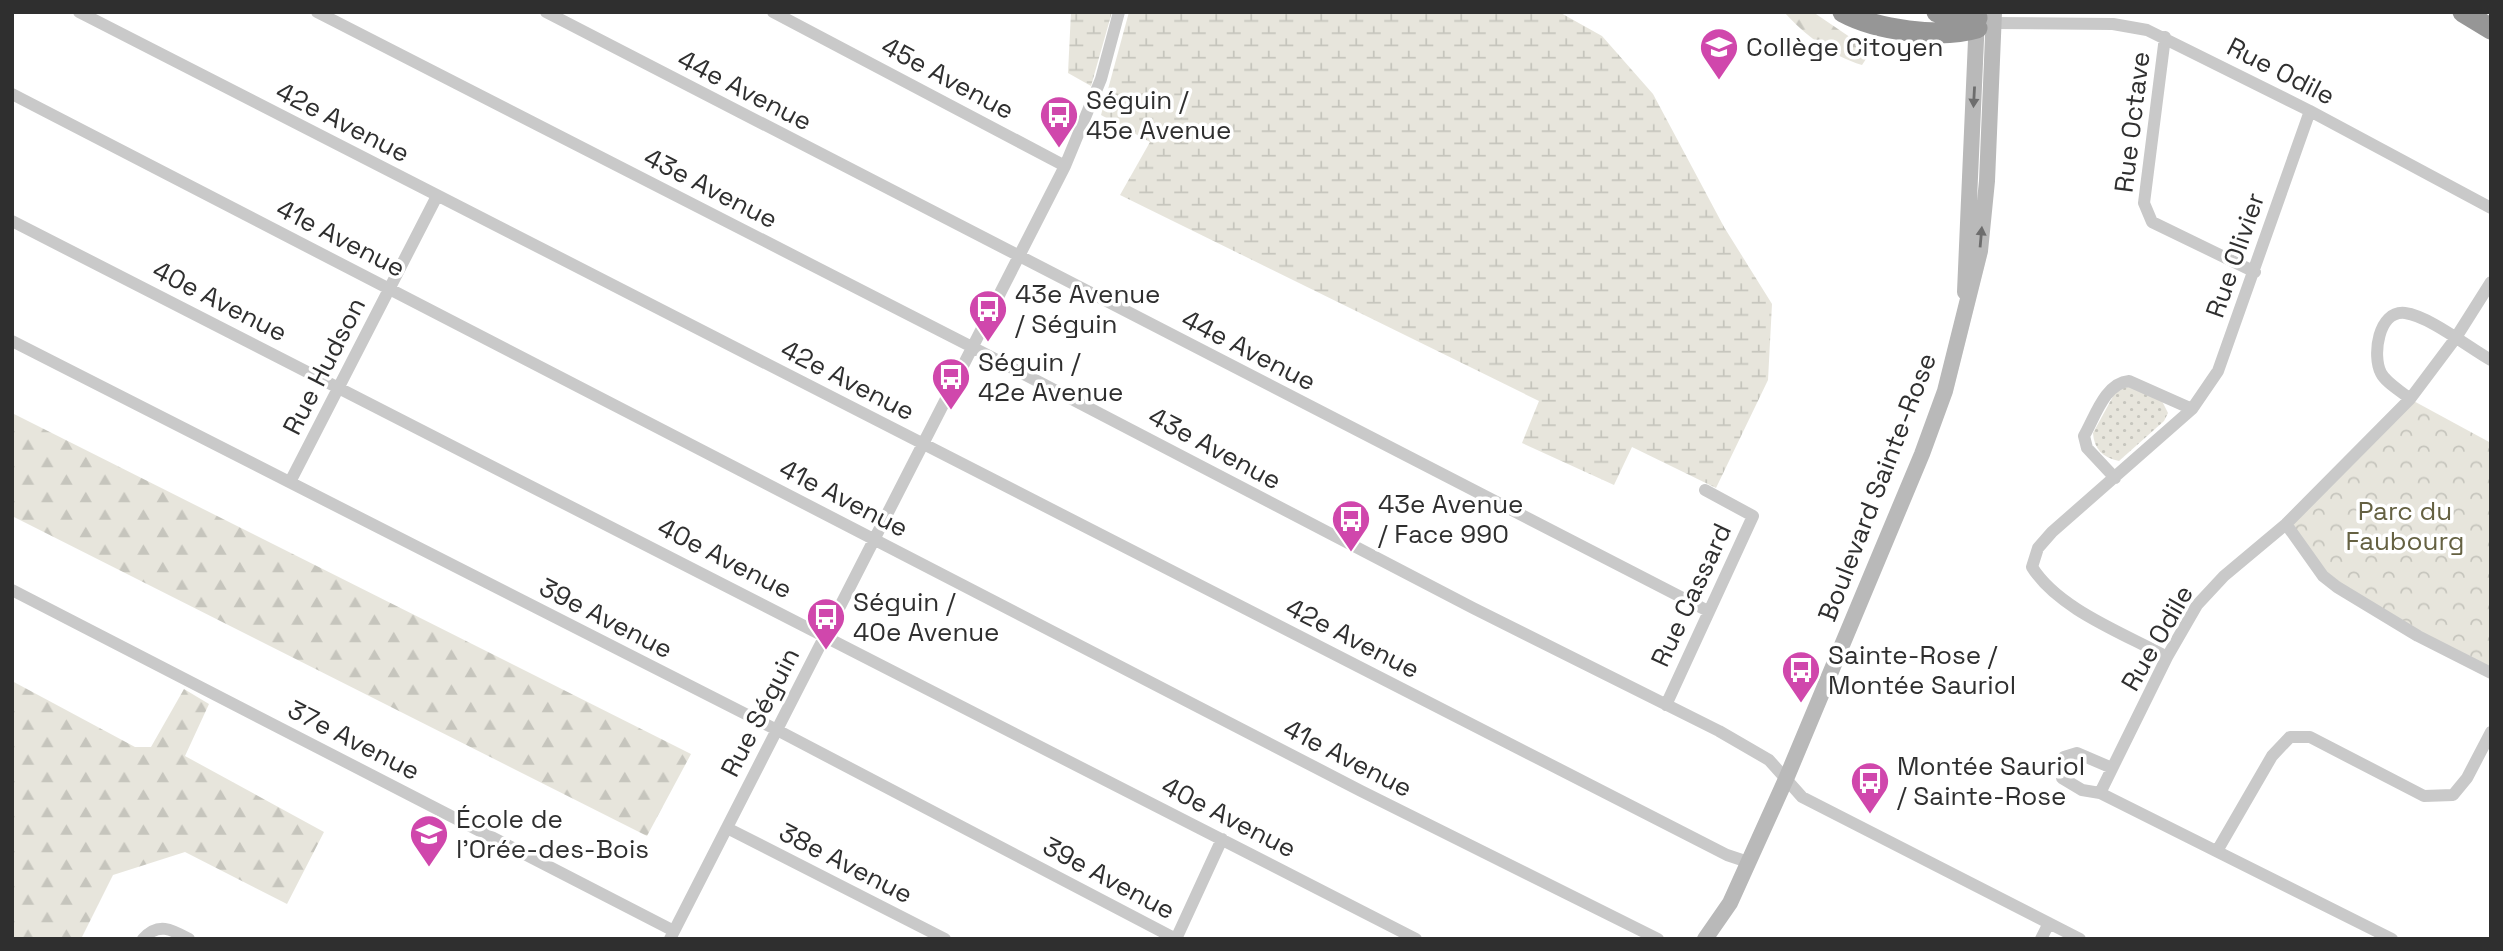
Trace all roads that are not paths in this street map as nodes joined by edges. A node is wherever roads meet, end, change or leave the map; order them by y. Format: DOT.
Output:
graph roads {
  1 [pos="79,12"];
  2 [pos="317,12"];
  3 [pos="546,12"];
  4 [pos="772,12"];
  5 [pos="1119,12"];
  6 [pos="1843,12"];
  7 [pos="1937,12"];
  8 [pos="2465,12"];
  9 [pos="1984,19"];
  10 [pos="2491,23"];
  11 [pos="2491,29"];
  12 [pos="2165,37"];
  13 [pos="12,94"];
  14 [pos="2310,111"];
  15 [pos="1065,166"];
  16 [pos="437,196"];
  17 [pos="2491,208"];
  18 [pos="12,221"];
  19 [pos="1018,257"];
  20 [pos="2255,272"];
  21 [pos="2491,282"];
  22 [pos="389,289"];
  23 [pos="2455,339"];
  24 [pos="12,341"];
  25 [pos="972,347"];
  26 [pos="2491,360"];
  27 [pos="338,387"];
  28 [pos="2410,398"];
  29 [pos="2192,409"];
  30 [pos="923,444"];
  31 [pos="2115,478"];
  32 [pos="290,482"];
  33 [pos="1705,490"];
  34 [pos="2286,524"];
  35 [pos="874,539"];
  36 [pos="12,590"];
  37 [pos="1709,611"];
  38 [pos="825,635"];
  39 [pos="2167,657"];
  40 [pos="2491,673"];
  41 [pos="1666,705"];
  42 [pos="777,730"];
  43 [pos="2491,732"];
  44 [pos="2112,768"];
  45 [pos="1786,779"];
  46 [pos="2100,793"];
  47 [pos="727,828"];
  48 [pos="1222,839"];
  49 [pos="2217,851"];
  50 [pos="1748,862"];
  51 [pos="2049,923"];
  52 [pos="672,935"];
  53 [pos="143,939"];
  54 [pos="189,939"];
  55 [pos="945,939"];
  56 [pos="1176,939"];
  57 [pos="1416,939"];
  58 [pos="1658,939"];
  59 [pos="1705,939"];
  60 [pos="2041,939"];
  61 [pos="2080,939"];
  62 [pos="2392,939"];
  1 -- 16 [label="street, 42e Avenue"];
  2 -- 25 [label="street, 43e Avenue"];
  3 -- 19 [label="street, 44e Avenue"];
  4 -- 15 [label="street, 45e Avenue"];
  5 -- 15 [label="street, Rue Séguin"];
  6 -- 9 [label="highway"];
  7 -- 9 [label="highway"];
  8 -- 10 [label="highway"];
  8 -- 11 [label="highway"];
  9 -- 12 [label="street, Rue Odile"];
  9 -- 45 [label="street, Boulevard Sainte-Rose"];
  12 -- 14 [label="street, Rue Odile"];
  12 -- 20 [label="street, Rue Octave"];
  13 -- 22 [label="street, 41e Avenue"];
  14 -- 17 [label="street, Rue Odile"];
  14 -- 20 [label="street, Rue Olivier"];
  15 -- 19 [label="street, Rue Séguin"];
  16 -- 22 [label="street, Rue Hudson"];
  16 -- 30 [label="street, 42e Avenue"];
  18 -- 27 [label="street, 40e Avenue"];
  19 -- 25 [label="street, Rue Séguin"];
  19 -- 37 [label="street, 44e Avenue"];
  20 -- 29 [label="street, Rue Olivier"];
  21 -- 23 [label="street, Rue Odile"];
  22 -- 27 [label="street, Rue Hudson"];
  22 -- 35 [label="street, 41e Avenue"];
  23 -- 26 [label="street"];
  23 -- 28 [label="street, Rue Odile"];
  23 -- 28 [label="street"];
  24 -- 32 [label="street, 39e Avenue"];
  25 -- 30 [label="street, Rue Séguin"];
  25 -- 41 [label="street, 43e Avenue"];
  27 -- 32 [label="street, Rue Hudson"];
  27 -- 38 [label="street, 40e Avenue"];
  28 -- 34 [label="street, Rue Odile"];
  29 -- 31 [label="street, Rue Olivier"];
  29 -- 31 [label="street"];
  30 -- 35 [label="street, Rue Séguin"];
  30 -- 50 [label="street, 42e Avenue"];
  31 -- 39 [label="street, Rue Olivier"];
  32 -- 42 [label="street, 39e Avenue"];
  33 -- 37 [label="street, Rue Cassard"];
  34 -- 39 [label="street, Rue Odile"];
  34 -- 40 [label="street"];
  35 -- 38 [label="street, Rue Séguin"];
  35 -- 58 [label="street, 41e Avenue"];
  36 -- 52 [label="street, 37e Avenue"];
  37 -- 41 [label="street, Rue Cassard"];
  38 -- 42 [label="street, Rue Séguin"];
  38 -- 48 [label="street, 40e Avenue"];
  39 -- 44 [label="street, Rue Odile"];
  41 -- 45 [label="street, 43e Avenue"];
  42 -- 47 [label="street, Rue Séguin"];
  42 -- 56 [label="street, 39e Avenue"];
  43 -- 49 [label="street"];
  44 -- 46 [label="street, Rue Odile"];
  44 -- 46 [label="street"];
  45 -- 50 [label="street, Boulevard Sainte-Rose"];
  45 -- 51 [label="street, 43e Avenue"];
  46 -- 49 [label="street"];
  47 -- 52 [label="street, Rue Séguin"];
  47 -- 55 [label="street, 38e Avenue"];
  48 -- 56 [label="street"];
  48 -- 57 [label="street, 40e Avenue"];
  49 -- 62 [label="street"];
  50 -- 59 [label="street, Boulevard Sainte-Rose"];
  51 -- 60 [label="street"];
  51 -- 61 [label="street, 43e Avenue"];
  53 -- 54 [label="street"];
}
